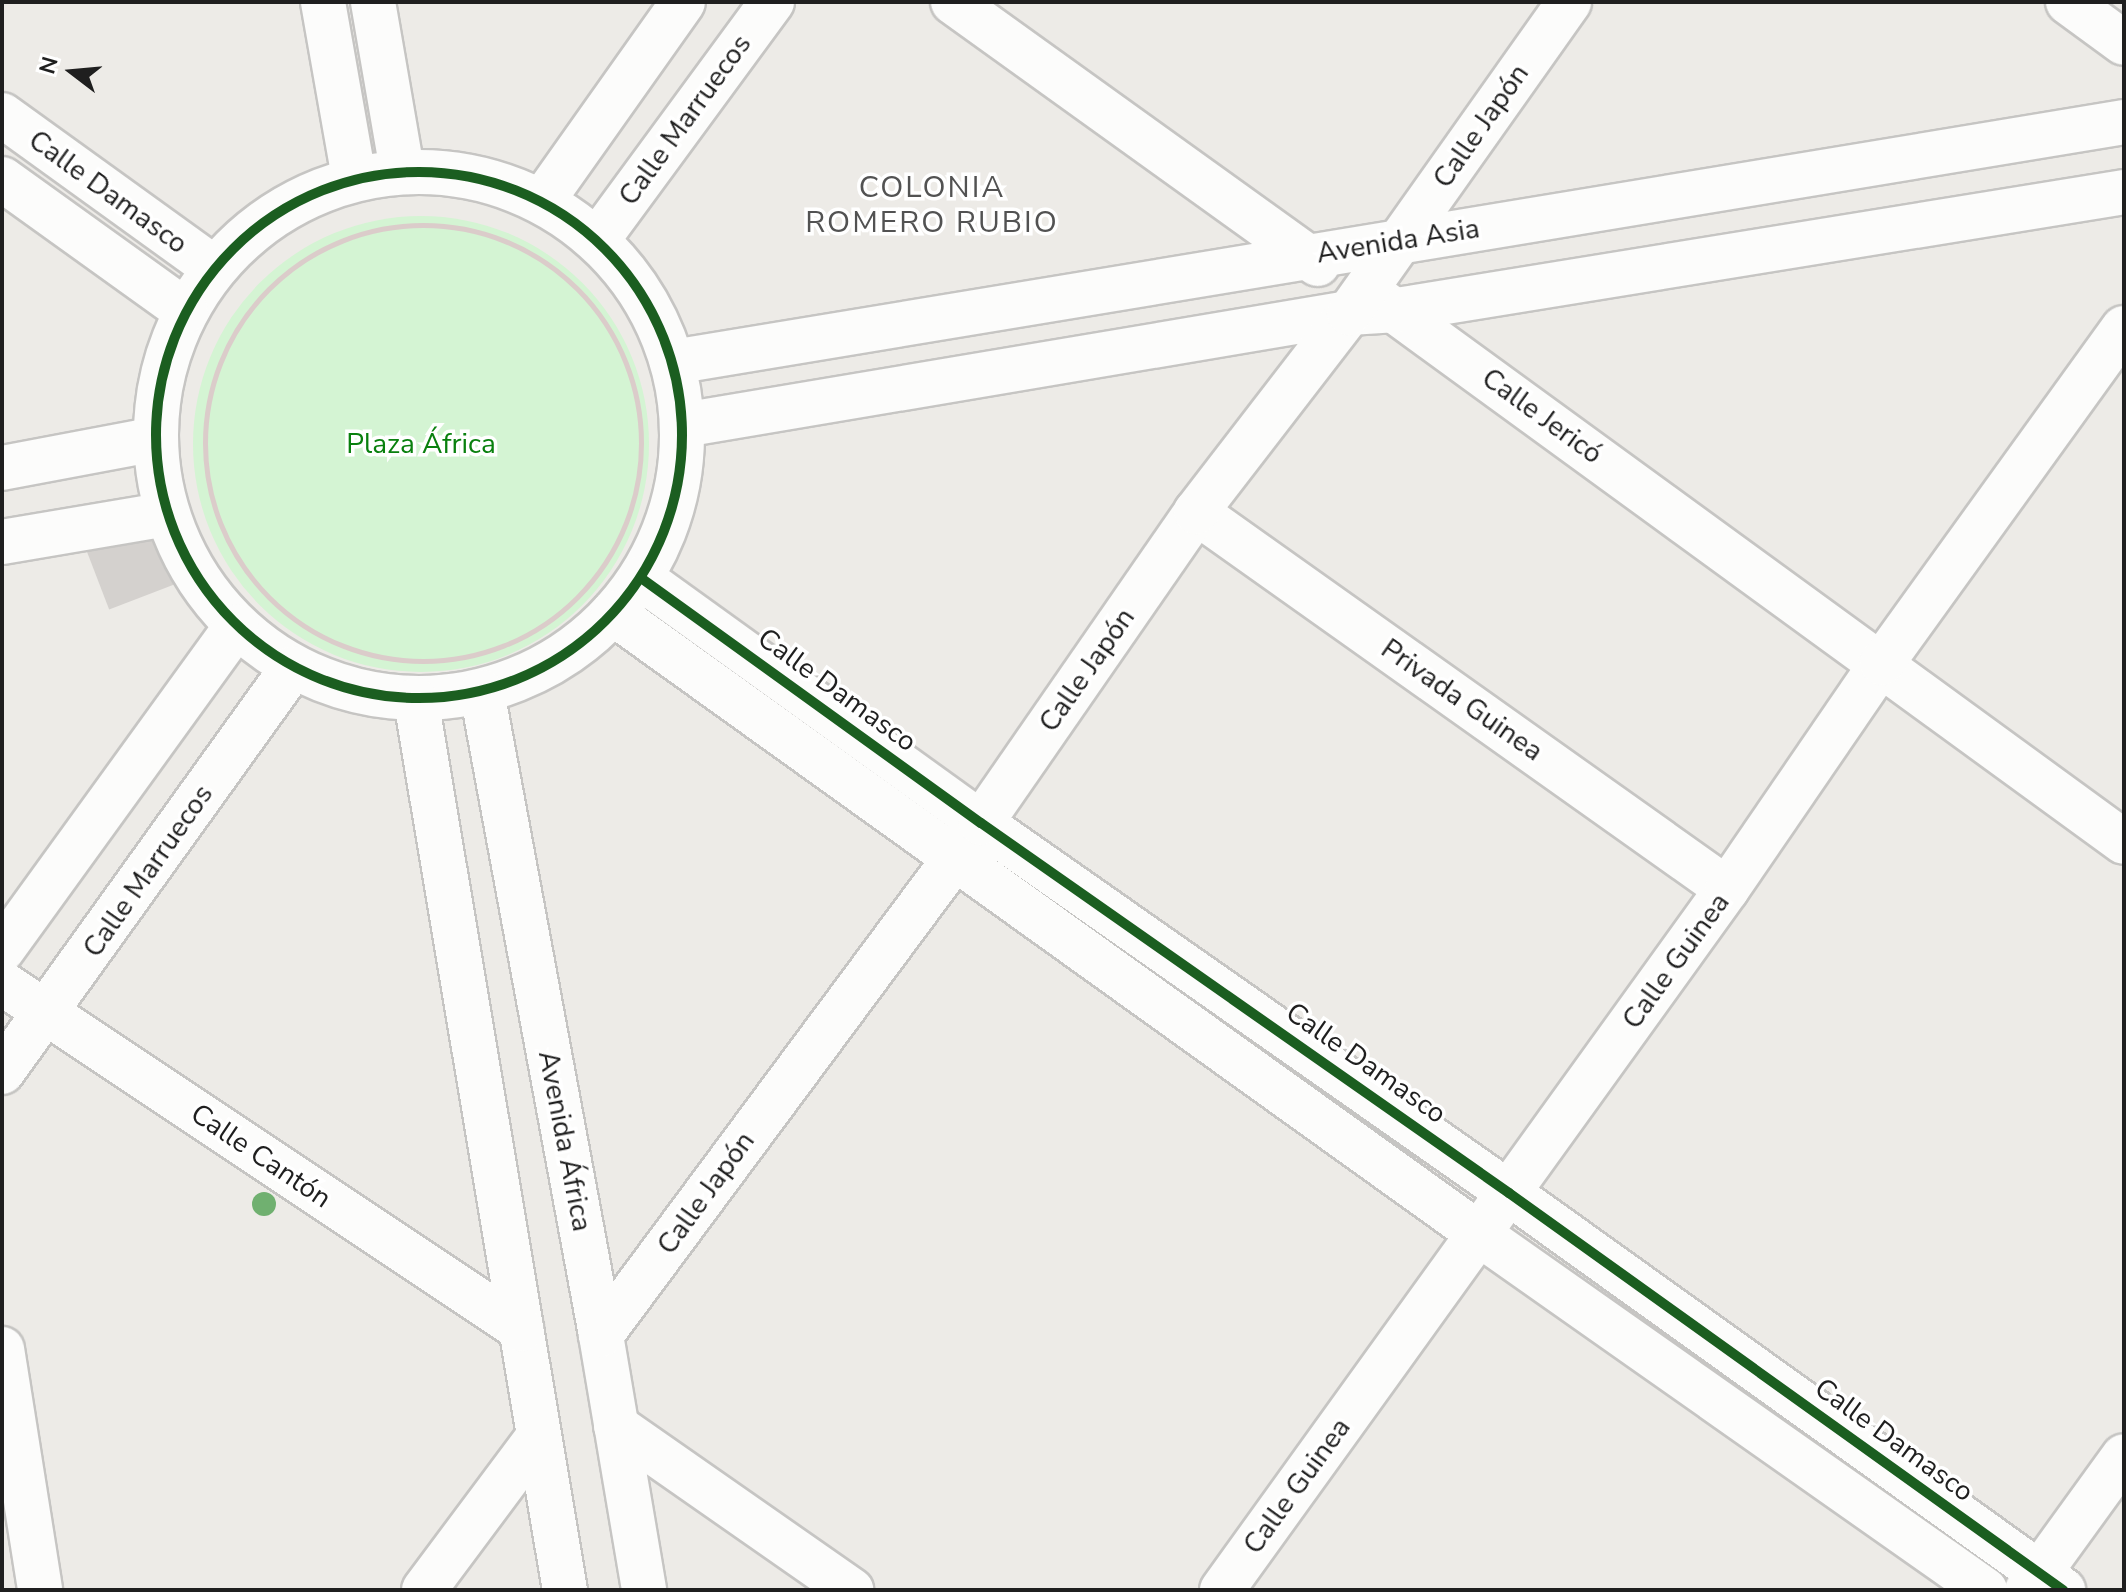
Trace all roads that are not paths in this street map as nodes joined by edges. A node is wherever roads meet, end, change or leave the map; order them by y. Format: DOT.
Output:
graph roads {
  1 [pos="323,2"];
  2 [pos="373,2"];
  3 [pos="683,2"];
  4 [pos="772,2"];
  5 [pos="953,2"];
  6 [pos="1569,2"];
  7 [pos="2068,2"];
  8 [pos="2124,43"];
  9 [pos="2,115"];
  10 [pos="2124,122"];
  11 [pos="402,170"];
  12 [pos="354,178"];
  13 [pos="2,179"];
  14 [pos="2124,192"];
  15 [pos="543,200"];
  16 [pos="598,239"];
  17 [pos="1400,241"];
  18 [pos="1305,255"];
  19 [pos="214,268"];
  20 [pos="1370,305"];
  21 [pos="186,311"];
  22 [pos="2124,328"];
  23 [pos="673,362"];
  24 [pos="683,425"];
  25 [pos="155,439"];
  26 [pos="2,468"];
  27 [pos="1196,512"];
  28 [pos="167,514"];
  29 [pos="2,542"];
  30 [pos="641,578"];
  31 [pos="613,613"];
  32 [pos="236,627"];
  33 [pos="1882,663"];
  34 [pos="292,668"];
  35 [pos="482,692"];
  36 [pos="416,700"];
  37 [pos="968,839"];
  38 [pos="2124,842"];
  39 [pos="1727,889"];
  40 [pos="2,950"];
  41 [pos="2,983"];
  42 [pos="47,1013"];
  43 [pos="2,1072"];
  44 [pos="1509,1193"];
  45 [pos="1479,1234"];
  46 [pos="521,1329"];
  47 [pos="601,1335"];
  48 [pos="2,1349"];
  49 [pos="616,1426"];
  50 [pos="538,1437"];
  51 [pos="2124,1456"];
  52 [pos="2043,1585"];
  53 [pos="40,1590"];
  54 [pos="424,1590"];
  55 [pos="565,1590"];
  56 [pos="644,1590"];
  57 [pos="851,1590"];
  58 [pos="1222,1590"];
  59 [pos="1985,1590"];
  1 -- 12 [label="street"];
  2 -- 11 [label="street"];
  3 -- 15 [label="street"];
  4 -- 16 [label="street, Calle Marruecos"];
  5 -- 18 [label="street, Calle Jericó"];
  6 -- 17 [label="street, Calle Japón"];
  7 -- 8 [label="street"];
  9 -- 19 [label="street, Calle Damasco"];
  10 -- 17 [label="street, Avenida Asia"];
  11 -- 12 [label="street"];
  11 -- 15 [label="street"];
  12 -- 19 [label="street"];
  13 -- 21 [label="street, Calle Damasco"];
  14 -- 20 [label="street"];
  15 -- 16 [label="street"];
  16 -- 23 [label="street"];
  17 -- 18 [label="street, Avenida Asia"];
  17 -- 20 [label="street, Calle Japón"];
  18 -- 20 [label="street, Calle Jericó"];
  18 -- 23 [label="street, Avenida Asia"];
  19 -- 21 [label="street"];
  20 -- 24 [label="street"];
  20 -- 27 [label="street, Calle Japón"];
  20 -- 33 [label="street, Calle Jericó"];
  21 -- 25 [label="street"];
  22 -- 33 [label="street, Calle Guinea"];
  23 -- 24 [label="street"];
  24 -- 30 [label="street"];
  25 -- 26 [label="street"];
  25 -- 28 [label="street"];
  27 -- 37 [label="street, Calle Japón"];
  27 -- 39 [label="street, Privada Guinea"];
  28 -- 29 [label="street"];
  28 -- 32 [label="street"];
  30 -- 31 [label="street"];
  30 -- 37 [label="street, Calle Damasco"];
  31 -- 35 [label="street"];
  31 -- 37 [label="street, Calle Damasco"];
  32 -- 34 [label="street"];
  32 -- 40 [label="street"];
  33 -- 38 [label="street, Calle Jericó"];
  33 -- 39 [label="street, Calle Guinea"];
  34 -- 36 [label="street"];
  34 -- 42 [label="street, Calle Marruecos"];
  35 -- 36 [label="street"];
  35 -- 47 [label="street, Avenida África"];
  36 -- 46 [label="street"];
  37 -- 44 [label="street, Calle Damasco"];
  37 -- 45 [label="street, Calle Damasco"];
  37 -- 47 [label="street, Calle Japón"];
  39 -- 44 [label="street, Calle Guinea"];
  41 -- 42 [label="street, Calle Cantón"];
  42 -- 43 [label="street, Calle Marruecos"];
  42 -- 46 [label="street, Calle Cantón"];
  44 -- 45 [label="street, Calle Guinea"];
  44 -- 52 [label="street, Calle Damasco"];
  45 -- 58 [label="street, Calle Guinea"];
  45 -- 59 [label="street, Calle Damasco"];
  46 -- 50 [label="street"];
  47 -- 49 [label="street, Avenida África"];
  48 -- 53 [label="street"];
  49 -- 56 [label="street, Avenida África"];
  49 -- 57 [label="street"];
  50 -- 54 [label="street"];
  50 -- 55 [label="street"];
  51 -- 52 [label="street"];
}
